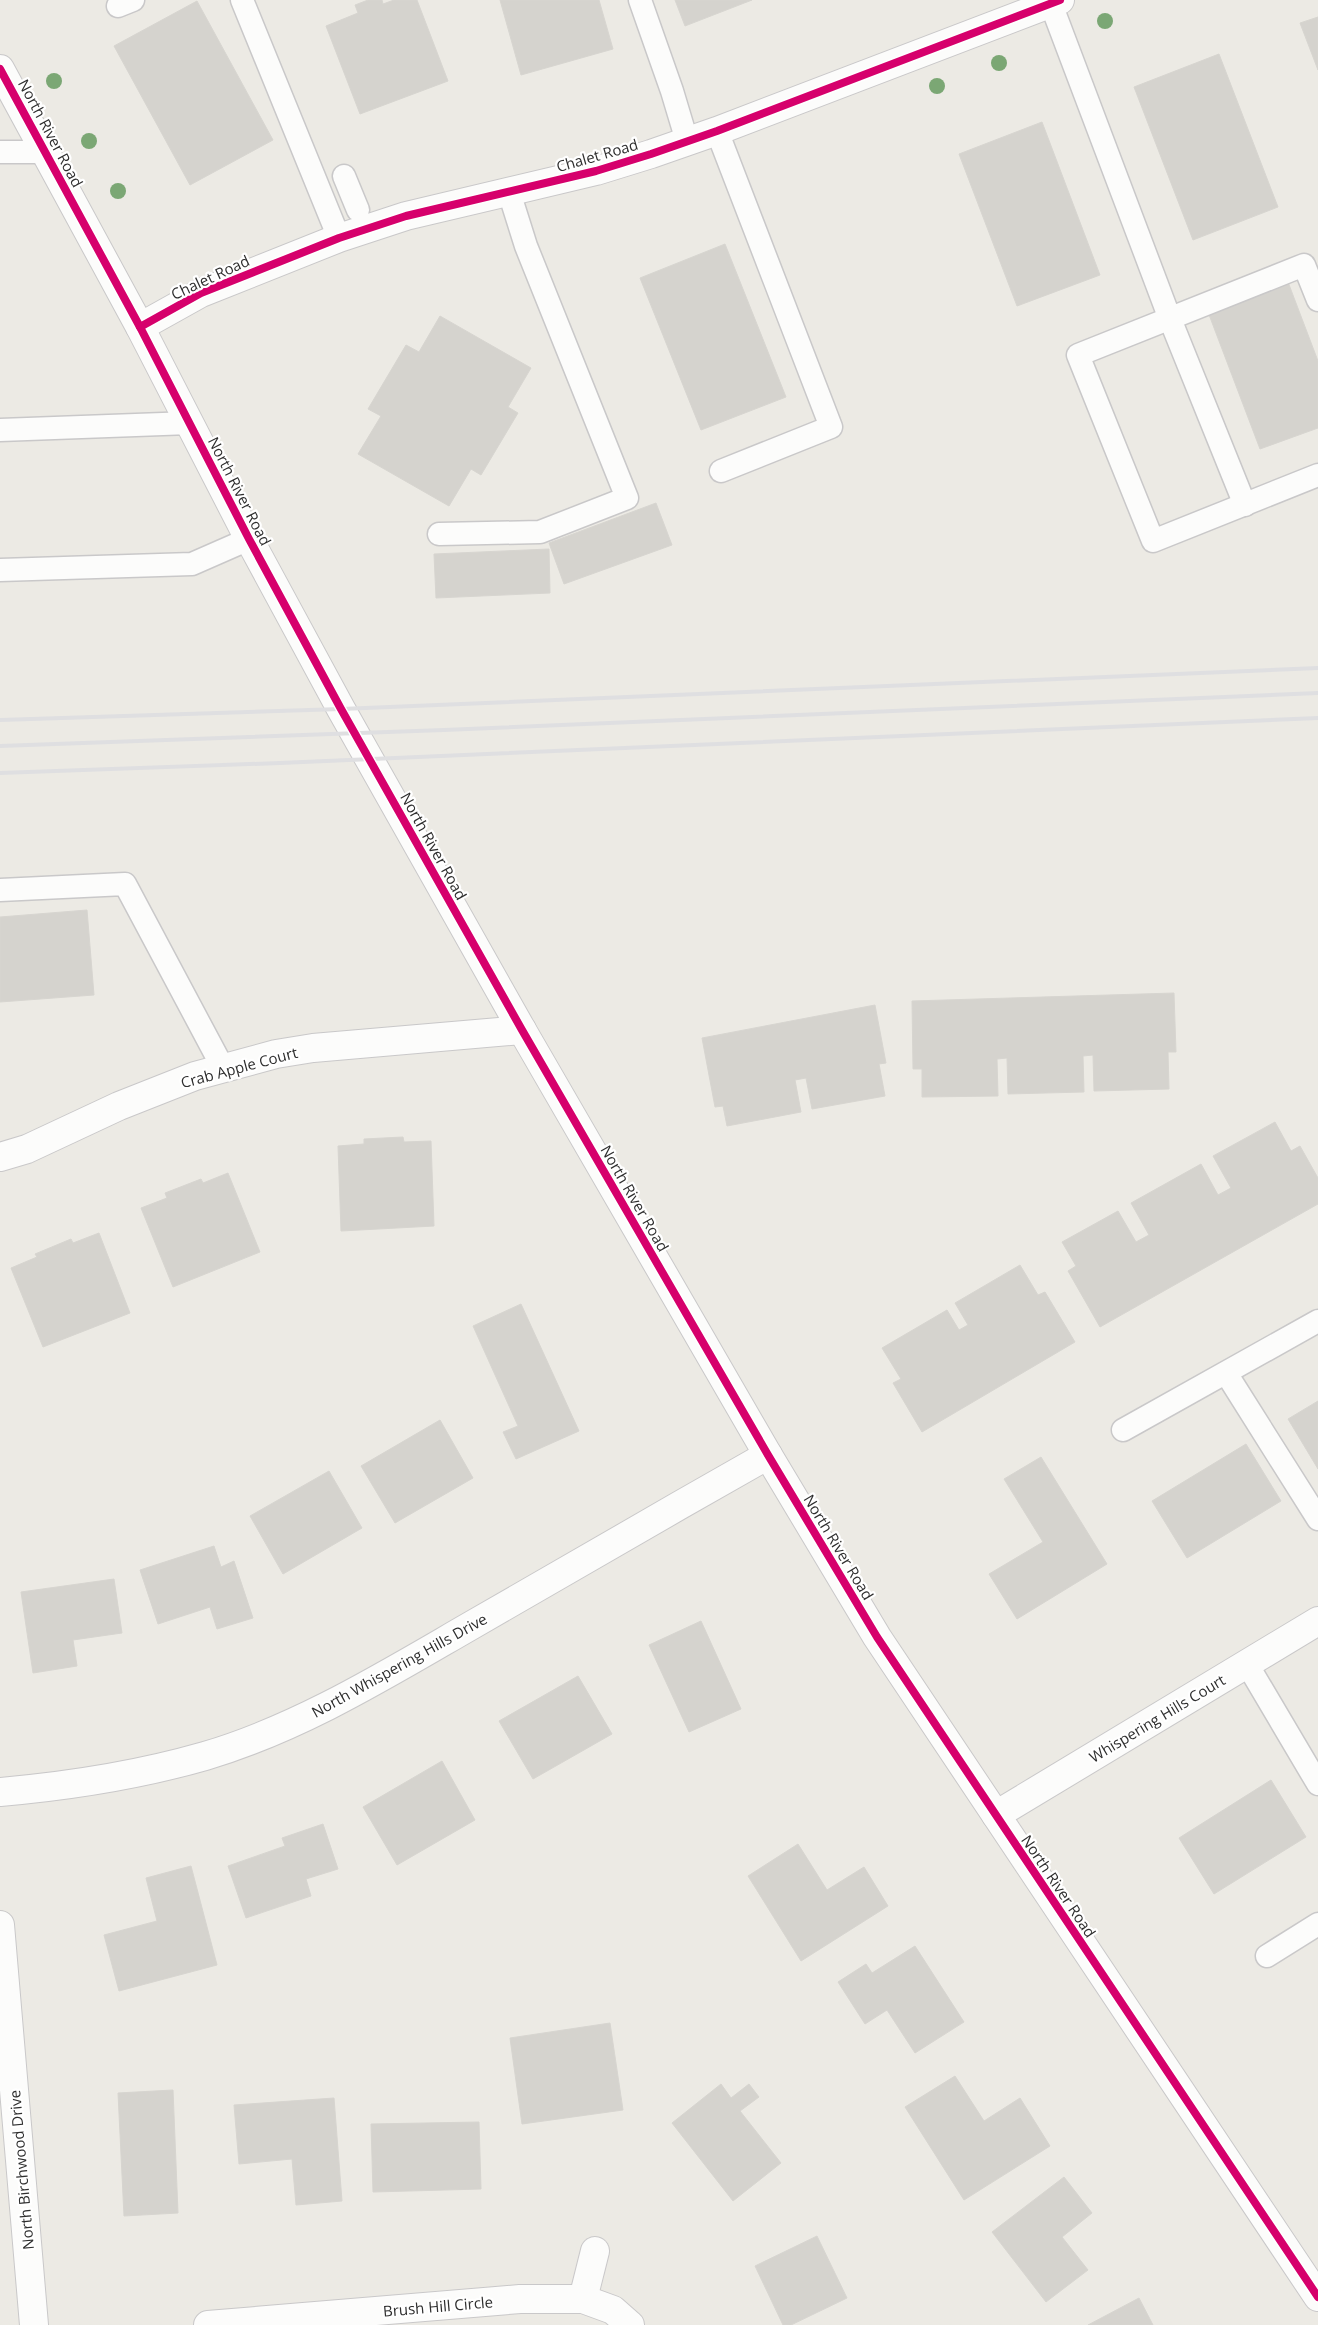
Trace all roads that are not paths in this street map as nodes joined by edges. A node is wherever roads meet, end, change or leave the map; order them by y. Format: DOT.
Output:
graph roads {
  1 [pos="242,0"];
  2 [pos="640,0"];
  3 [pos="1056,2"];
  4 [pos="1019,7"];
  5 [pos="0,69"];
  6 [pos="717,131"];
  7 [pos="687,142"];
  8 [pos="0,152"];
  9 [pos="45,152"];
  10 [pos="344,176"];
  11 [pos="509,192"];
  12 [pos="358,210"];
  13 [pos="338,238"];
  14 [pos="1318,300"];
  15 [pos="1170,318"];
  16 [pos="140,328"];
  17 [pos="190,423"];
  18 [pos="0,430"];
  19 [pos="722,471"];
  20 [pos="1318,475"];
  21 [pos="1245,504"];
  22 [pos="439,534"];
  23 [pos="249,539"];
  24 [pos="0,570"];
  25 [pos="0,890"];
  26 [pos="522,1030"];
  27 [pos="223,1068"];
  28 [pos="0,1157"];
  29 [pos="1318,1321"];
  30 [pos="1226,1373"];
  31 [pos="1124,1430"];
  32 [pos="768,1455"];
  33 [pos="1318,1519"];
  34 [pos="1318,1621"];
  35 [pos="1247,1664"];
  36 [pos="1318,1784"];
  37 [pos="0,1792"];
  38 [pos="996,1815"];
  39 [pos="1318,1924"];
  40 [pos="0,1925"];
  41 [pos="1267,1956"];
  42 [pos="595,2251"];
  43 [pos="1318,2297"];
  44 [pos="583,2299"];
  45 [pos="34,2325"];
  46 [pos="208,2325"];
  47 [pos="630,2325"];
  1 -- 13 [label="lane"];
  2 -- 7 [label="lane"];
  3 -- 4 [label="street, Chalet Road"];
  3 -- 15 [label="lane"];
  4 -- 6 [label="street, Chalet Road"];
  5 -- 9 [label="street, North River Road"];
  6 -- 7 [label="street, Chalet Road"];
  6 -- 19 [label="lane"];
  7 -- 11 [label="street, Chalet Road"];
  8 -- 9 [label="lane"];
  9 -- 16 [label="street, North River Road"];
  10 -- 12 [label="lane"];
  11 -- 13 [label="street, Chalet Road"];
  11 -- 22 [label="lane"];
  13 -- 16 [label="street, Chalet Road"];
  14 -- 15 [label="lane"];
  15 -- 21 [label="lane"];
  15 -- 21 [label="lane"];
  16 -- 17 [label="street, North River Road"];
  17 -- 18 [label="lane"];
  17 -- 23 [label="street, North River Road"];
  20 -- 21 [label="lane"];
  23 -- 24 [label="lane"];
  23 -- 26 [label="street, North River Road"];
  25 -- 27 [label="lane"];
  26 -- 27 [label="street, Crab Apple Court"];
  26 -- 32 [label="street, North River Road"];
  27 -- 28 [label="street, Crab Apple Court"];
  29 -- 30 [label="lane"];
  30 -- 31 [label="lane"];
  30 -- 33 [label="lane"];
  32 -- 37 [label="street, North Whispering Hills Drive"];
  32 -- 38 [label="street, North River Road"];
  34 -- 35 [label="street, Whispering Hills Court"];
  35 -- 36 [label="lane"];
  35 -- 38 [label="street, Whispering Hills Court"];
  38 -- 43 [label="street, North River Road"];
  39 -- 41 [label="lane"];
  40 -- 45 [label="street, North Birchwood Drive"];
  42 -- 44 [label="street"];
  44 -- 46 [label="street, Brush Hill Circle"];
  44 -- 47 [label="street, Brush Hill Circle"];
}
